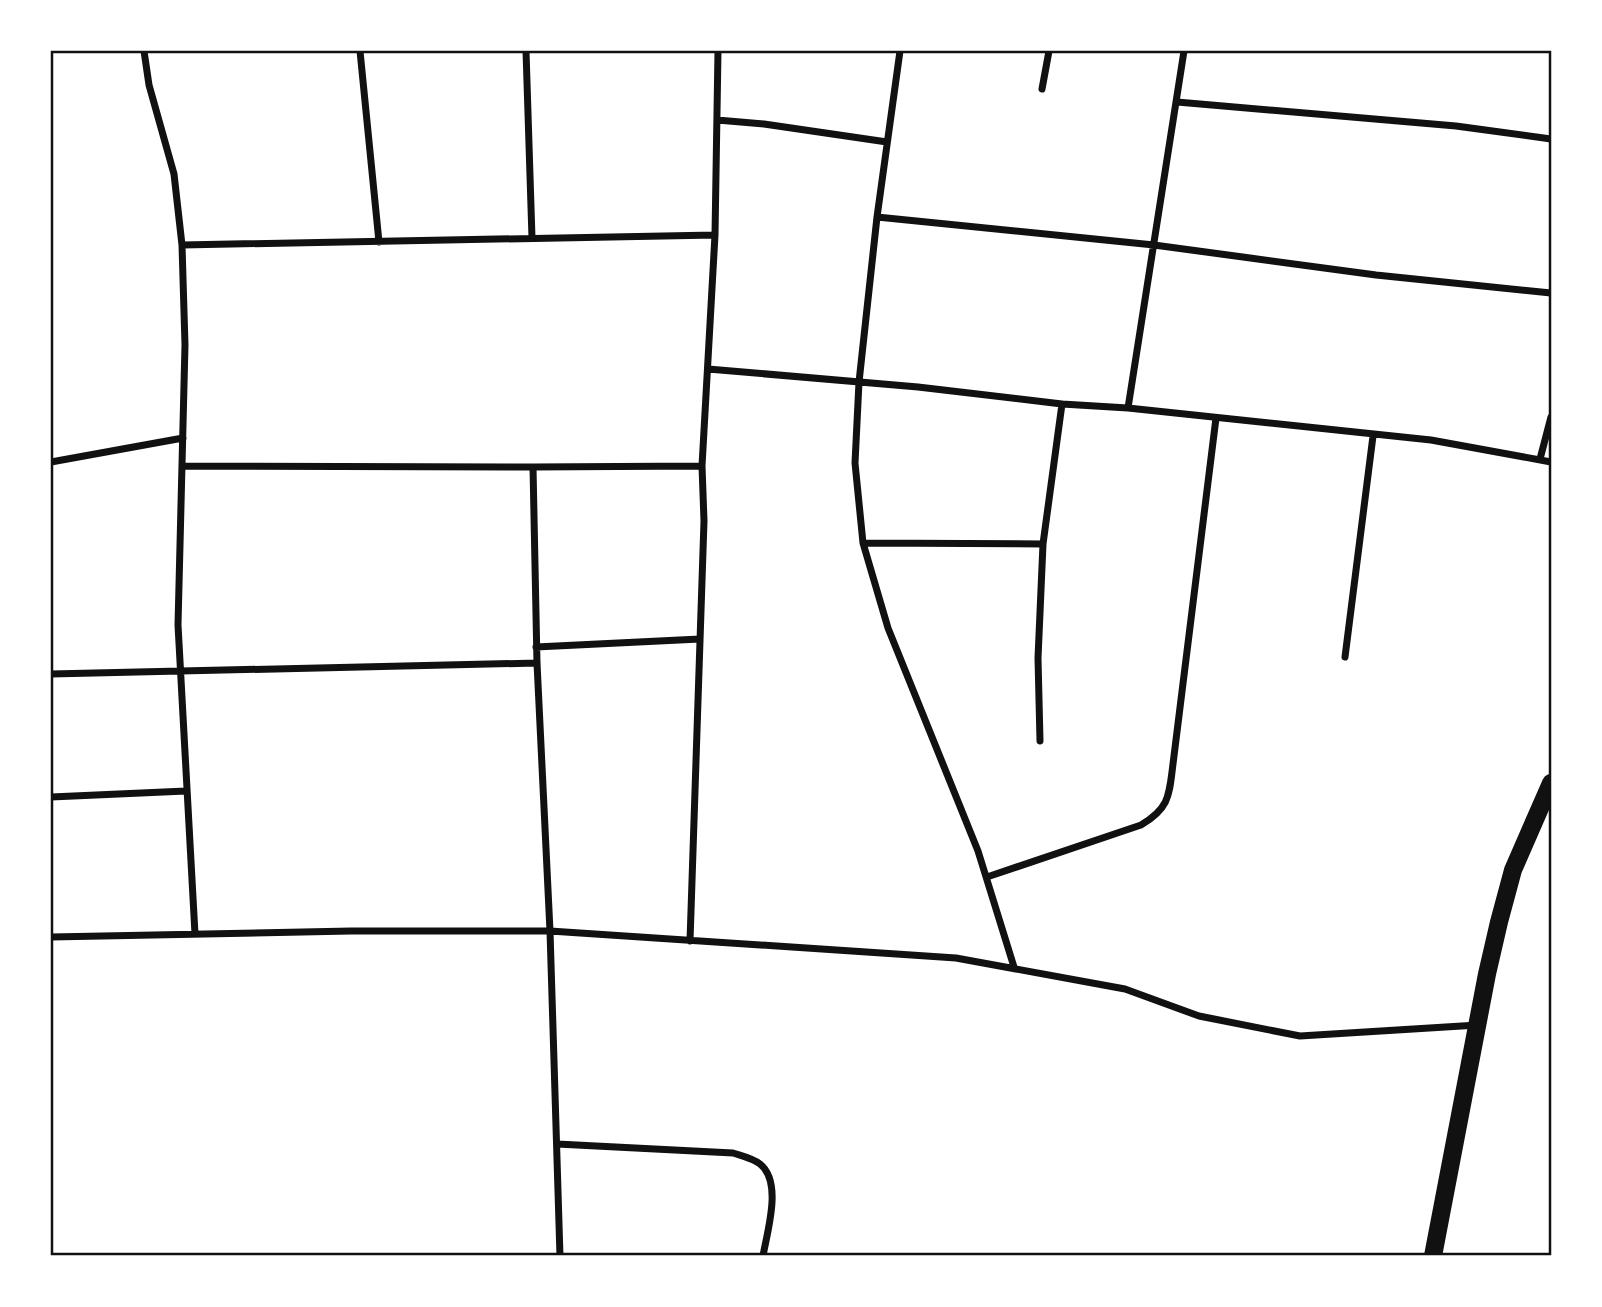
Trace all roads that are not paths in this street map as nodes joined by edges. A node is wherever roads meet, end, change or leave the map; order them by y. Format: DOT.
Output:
graph roads {
  1 [pos="144,51"];
  2 [pos="360,51"];
  3 [pos="526,51"];
  4 [pos="718,51"];
  5 [pos="900,51"];
  6 [pos="1049,51"];
  7 [pos="1184,51"];
  8 [pos="1042,89"];
  9 [pos="1177,102"];
  10 [pos="717,120"];
  11 [pos="1551,139"];
  12 [pos="887,142"];
  13 [pos="877,216"];
  14 [pos="715,235"];
  15 [pos="532,239"];
  16 [pos="379,242"];
  17 [pos="1154,245"];
  18 [pos="182,246"];
  19 [pos="1551,293"];
  20 [pos="708,369"];
  21 [pos="859,382"];
  22 [pos="1062,404"];
  23 [pos="1128,408"];
  24 [pos="1551,417"];
  25 [pos="1216,418"];
  26 [pos="1374,436"];
  27 [pos="183,438"];
  28 [pos="1540,459"];
  29 [pos="51,462"];
  30 [pos="1551,462"];
  31 [pos="182,466"];
  32 [pos="702,466"];
  33 [pos="533,467"];
  34 [pos="863,543"];
  35 [pos="1043,544"];
  36 [pos="700,639"];
  37 [pos="536,647"];
  38 [pos="1345,657"];
  39 [pos="537,663"];
  40 [pos="180,670"];
  41 [pos="51,674"];
  42 [pos="1040,741"];
  43 [pos="1551,783"];
  44 [pos="186,791"];
  45 [pos="51,797"];
  46 [pos="987,877"];
  47 [pos="550,932"];
  48 [pos="195,934"];
  49 [pos="51,937"];
  50 [pos="690,941"];
  51 [pos="1014,967"];
  52 [pos="1478,1025"];
  53 [pos="557,1144"];
  54 [pos="560,1256"];
  55 [pos="763,1256"];
  56 [pos="1433,1256"];
  1 -- 18 [label="street"];
  2 -- 16 [label="street"];
  3 -- 15 [label="street"];
  4 -- 10 [label="street"];
  5 -- 12 [label="street"];
  6 -- 8 [label="street"];
  7 -- 9 [label="street"];
  9 -- 11 [label="street"];
  9 -- 17 [label="street"];
  10 -- 12 [label="street"];
  10 -- 14 [label="street"];
  12 -- 13 [label="street"];
  13 -- 17 [label="street"];
  13 -- 21 [label="street"];
  14 -- 15 [label="street"];
  14 -- 20 [label="street"];
  15 -- 16 [label="street"];
  16 -- 18 [label="street"];
  17 -- 19 [label="street"];
  17 -- 23 [label="street"];
  18 -- 27 [label="street"];
  20 -- 21 [label="street"];
  20 -- 32 [label="street"];
  21 -- 22 [label="street"];
  21 -- 34 [label="street"];
  22 -- 23 [label="street"];
  22 -- 35 [label="street"];
  23 -- 25 [label="street"];
  24 -- 28 [label="street"];
  25 -- 26 [label="street"];
  25 -- 46 [label="street"];
  26 -- 28 [label="street"];
  26 -- 38 [label="street"];
  27 -- 29 [label="street"];
  27 -- 31 [label="street"];
  28 -- 30 [label="street"];
  31 -- 33 [label="street"];
  31 -- 40 [label="street"];
  32 -- 33 [label="street"];
  32 -- 36 [label="street"];
  33 -- 37 [label="street"];
  34 -- 35 [label="street"];
  34 -- 46 [label="street"];
  35 -- 42 [label="street"];
  36 -- 37 [label="street"];
  36 -- 50 [label="street"];
  37 -- 39 [label="street"];
  39 -- 40 [label="street"];
  39 -- 47 [label="street"];
  40 -- 41 [label="street"];
  40 -- 44 [label="street"];
  43 -- 52 [label="main road"];
  44 -- 45 [label="street"];
  44 -- 48 [label="street"];
  46 -- 51 [label="street"];
  47 -- 48 [label="street"];
  47 -- 50 [label="street"];
  47 -- 53 [label="street"];
  48 -- 49 [label="street"];
  50 -- 51 [label="street"];
  51 -- 52 [label="street"];
  52 -- 56 [label="main road"];
  53 -- 54 [label="street"];
  53 -- 55 [label="street"];
}
